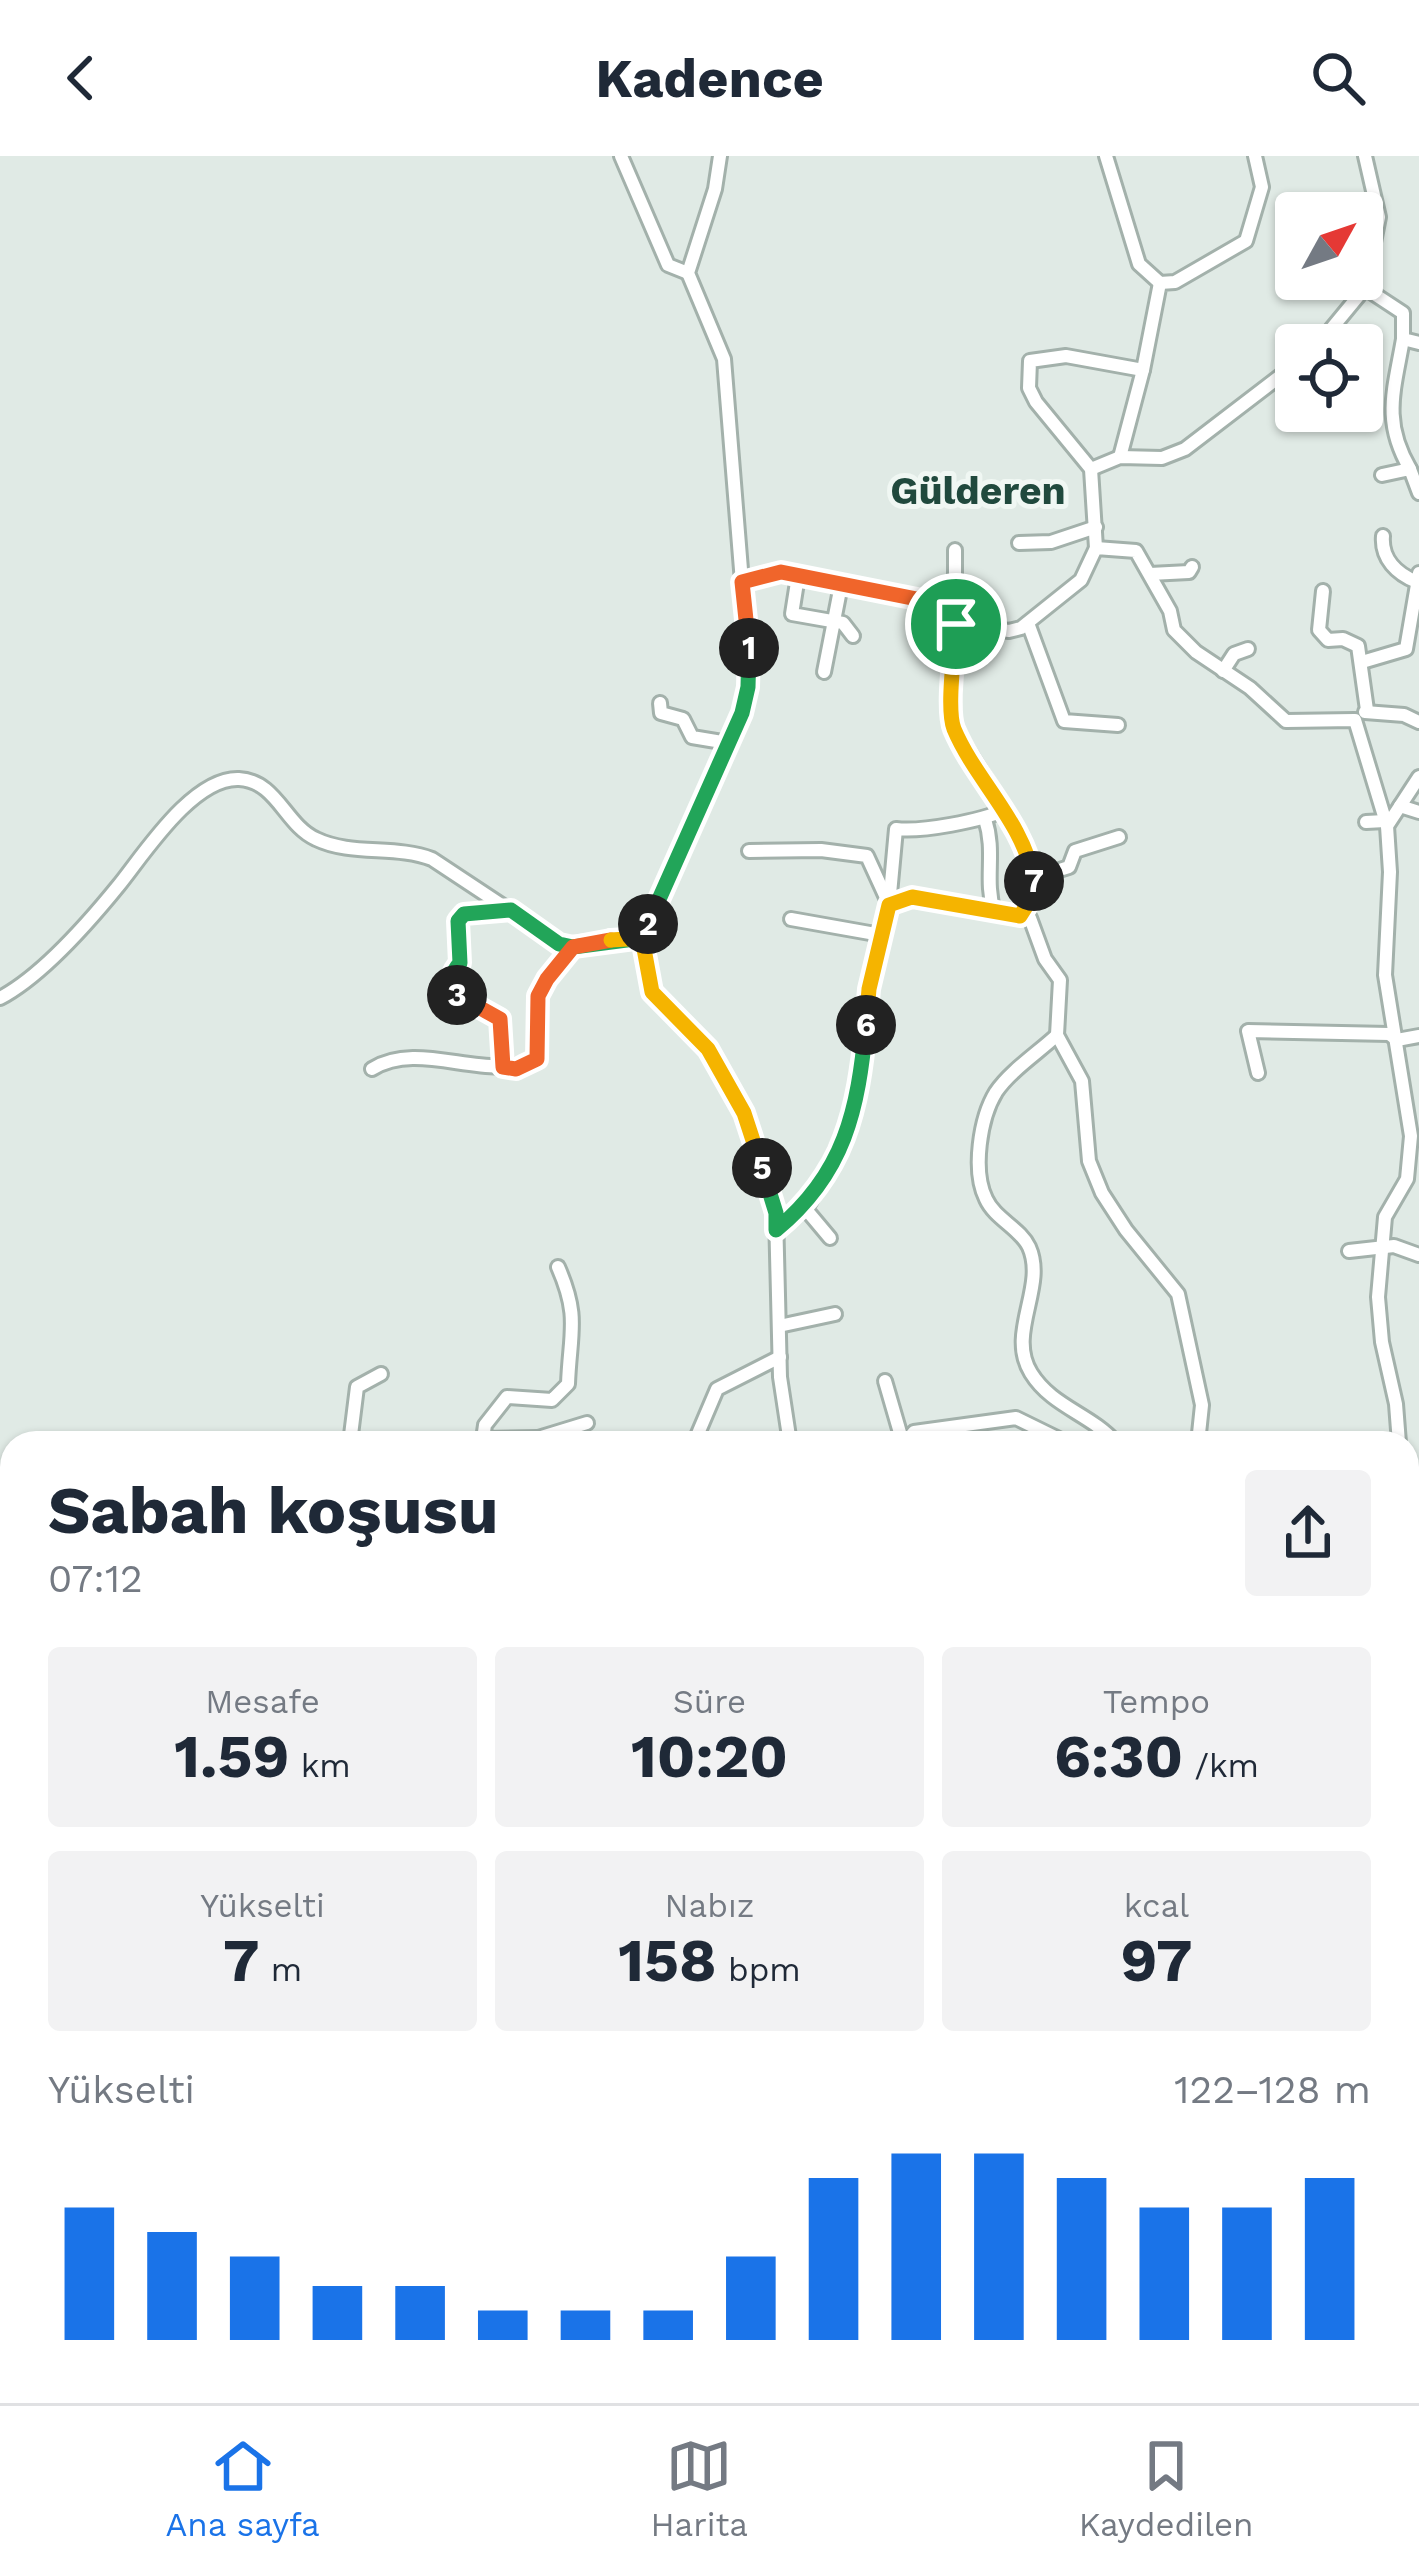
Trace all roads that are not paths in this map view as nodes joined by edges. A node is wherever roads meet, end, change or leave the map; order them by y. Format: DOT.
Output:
graph roads {
  1 [pos="621,156"];
  2 [pos="720,156"];
  3 [pos="1106,156"];
  4 [pos="1256,156"];
  5 [pos="1365,156"];
  6 [pos="1373,192"];
  7 [pos="688,273"];
  8 [pos="1160,284"];
  9 [pos="1355,300"];
  10 [pos="1383,300"];
  11 [pos="1335,324"];
  12 [pos="1403,339"];
  13 [pos="1419,343"];
  14 [pos="1144,370"];
  15 [pos="1275,381"];
  16 [pos="1120,458"];
  17 [pos="1091,469"];
  18 [pos="1410,469"];
  19 [pos="1382,475"];
  20 [pos="1419,493"];
  21 [pos="1096,527"];
  22 [pos="1383,536"];
  23 [pos="1019,543"];
  24 [pos="1096,548"];
  25 [pos="955,550"];
  26 [pos="1192,567"];
  27 [pos="1150,574"];
  28 [pos="798,576"];
  29 [pos="1418,577"];
  30 [pos="742,582"];
  31 [pos="841,585"];
  32 [pos="1323,591"];
  33 [pos="834,622"];
  34 [pos="1028,623"];
  35 [pos="959,625"];
  36 [pos="854,636"];
  37 [pos="1248,650"];
  38 [pos="1362,662"];
  39 [pos="1223,670"];
  40 [pos="824,672"];
  41 [pos="660,703"];
  42 [pos="1367,710"];
  43 [pos="1355,720"];
  44 [pos="1419,722"];
  45 [pos="1118,724"];
  46 [pos="728,743"];
  47 [pos="1419,777"];
  48 [pos="1400,806"];
  49 [pos="1004,810"];
  50 [pos="1419,812"];
  51 [pos="985,819"];
  52 [pos="1366,822"];
  53 [pos="1386,824"];
  54 [pos="1119,837"];
  55 [pos="749,851"];
  56 [pos="867,856"];
  57 [pos="894,858"];
  58 [pos="1034,878"];
  59 [pos="889,905"];
  60 [pos="511,910"];
  61 [pos="994,912"];
  62 [pos="1020,916"];
  63 [pos="791,919"];
  64 [pos="881,935"];
  65 [pos="642,938"];
  66 [pos="573,947"];
  67 [pos="0,998"];
  68 [pos="1057,1034"];
  69 [pos="1419,1036"];
  70 [pos="1397,1040"];
  71 [pos="503,1067"];
  72 [pos="372,1070"];
  73 [pos="1258,1073"];
  74 [pos="1415,1137"];
  75 [pos="804,1207"];
  76 [pos="776,1230"];
  77 [pos="830,1238"];
  78 [pos="1381,1245"];
  79 [pos="1349,1251"];
  80 [pos="1419,1255"];
  81 [pos="558,1267"];
  82 [pos="835,1314"];
  83 [pos="779,1326"];
  84 [pos="780,1357"];
  85 [pos="382,1374"];
  86 [pos="885,1381"];
  87 [pos="587,1424"];
  88 [pos="352,1431"];
  89 [pos="484,1431"];
  90 [pos="566,1431"];
  91 [pos="699,1431"];
  92 [pos="789,1431"];
  93 [pos="900,1431"];
  94 [pos="921,1431"];
  95 [pos="1043,1431"];
  96 [pos="1100,1431"];
  97 [pos="1199,1431"];
  98 [pos="1398,1431"];
  1 -- 7 [label="street"];
  2 -- 7 [label="street"];
  3 -- 8 [label="street"];
  4 -- 8 [label="street"];
  5 -- 6 [label="street"];
  7 -- 30 [label="street"];
  8 -- 14 [label="street"];
  9 -- 11 [label="street"];
  10 -- 12 [label="street"];
  12 -- 13 [label="street"];
  12 -- 18 [label="street"];
  14 -- 16 [label="street"];
  14 -- 17 [label="street"];
  15 -- 16 [label="street"];
  16 -- 17 [label="street"];
  17 -- 21 [label="street"];
  18 -- 19 [label="street"];
  18 -- 20 [label="street"];
  21 -- 23 [label="street"];
  21 -- 24 [label="street"];
  22 -- 29 [label="street"];
  24 -- 27 [label="street"];
  24 -- 34 [label="street"];
  25 -- 35 [label="street"];
  26 -- 27 [label="street"];
  27 -- 39 [label="street"];
  28 -- 30 [label="street"];
  28 -- 31 [label="street"];
  28 -- 33 [label="street"];
  29 -- 38 [label="street"];
  30 -- 46 [label="street"];
  31 -- 33 [label="street"];
  31 -- 35 [label="street"];
  32 -- 38 [label="street"];
  33 -- 36 [label="street"];
  33 -- 40 [label="street"];
  34 -- 35 [label="street"];
  34 -- 45 [label="street"];
  35 -- 49 [label="street"];
  37 -- 39 [label="street"];
  38 -- 42 [label="street"];
  39 -- 43 [label="street"];
  41 -- 46 [label="street"];
  42 -- 43 [label="street"];
  42 -- 44 [label="street"];
  43 -- 53 [label="street"];
  46 -- 65 [label="street"];
  47 -- 48 [label="street"];
  48 -- 50 [label="street"];
  48 -- 53 [label="street"];
  49 -- 51 [label="street"];
  49 -- 58 [label="street"];
  51 -- 57 [label="street"];
  51 -- 61 [label="street"];
  52 -- 53 [label="street"];
  53 -- 70 [label="street"];
  54 -- 58 [label="street"];
  55 -- 56 [label="street"];
  56 -- 57 [label="street"];
  56 -- 59 [label="street"];
  57 -- 59 [label="street"];
  58 -- 62 [label="street"];
  59 -- 61 [label="street"];
  59 -- 64 [label="street"];
  60 -- 66 [label="street"];
  60 -- 67 [label="street"];
  60 -- 71 [label="street"];
  61 -- 62 [label="street"];
  62 -- 68 [label="street"];
  63 -- 64 [label="street"];
  64 -- 75 [label="street"];
  65 -- 66 [label="street"];
  65 -- 76 [label="street"];
  66 -- 71 [label="street"];
  68 -- 96 [label="street"];
  68 -- 97 [label="street"];
  69 -- 70 [label="street"];
  70 -- 73 [label="street"];
  70 -- 74 [label="street"];
  71 -- 72 [label="street"];
  74 -- 78 [label="street"];
  75 -- 76 [label="street"];
  75 -- 77 [label="street"];
  76 -- 83 [label="street"];
  78 -- 79 [label="street"];
  78 -- 80 [label="street"];
  78 -- 98 [label="street"];
  81 -- 89 [label="street"];
  82 -- 83 [label="street"];
  83 -- 84 [label="street"];
  84 -- 91 [label="street"];
  84 -- 92 [label="street"];
  85 -- 88 [label="street"];
  86 -- 93 [label="street"];
  87 -- 90 [label="street"];
  94 -- 95 [label="street"];
}
